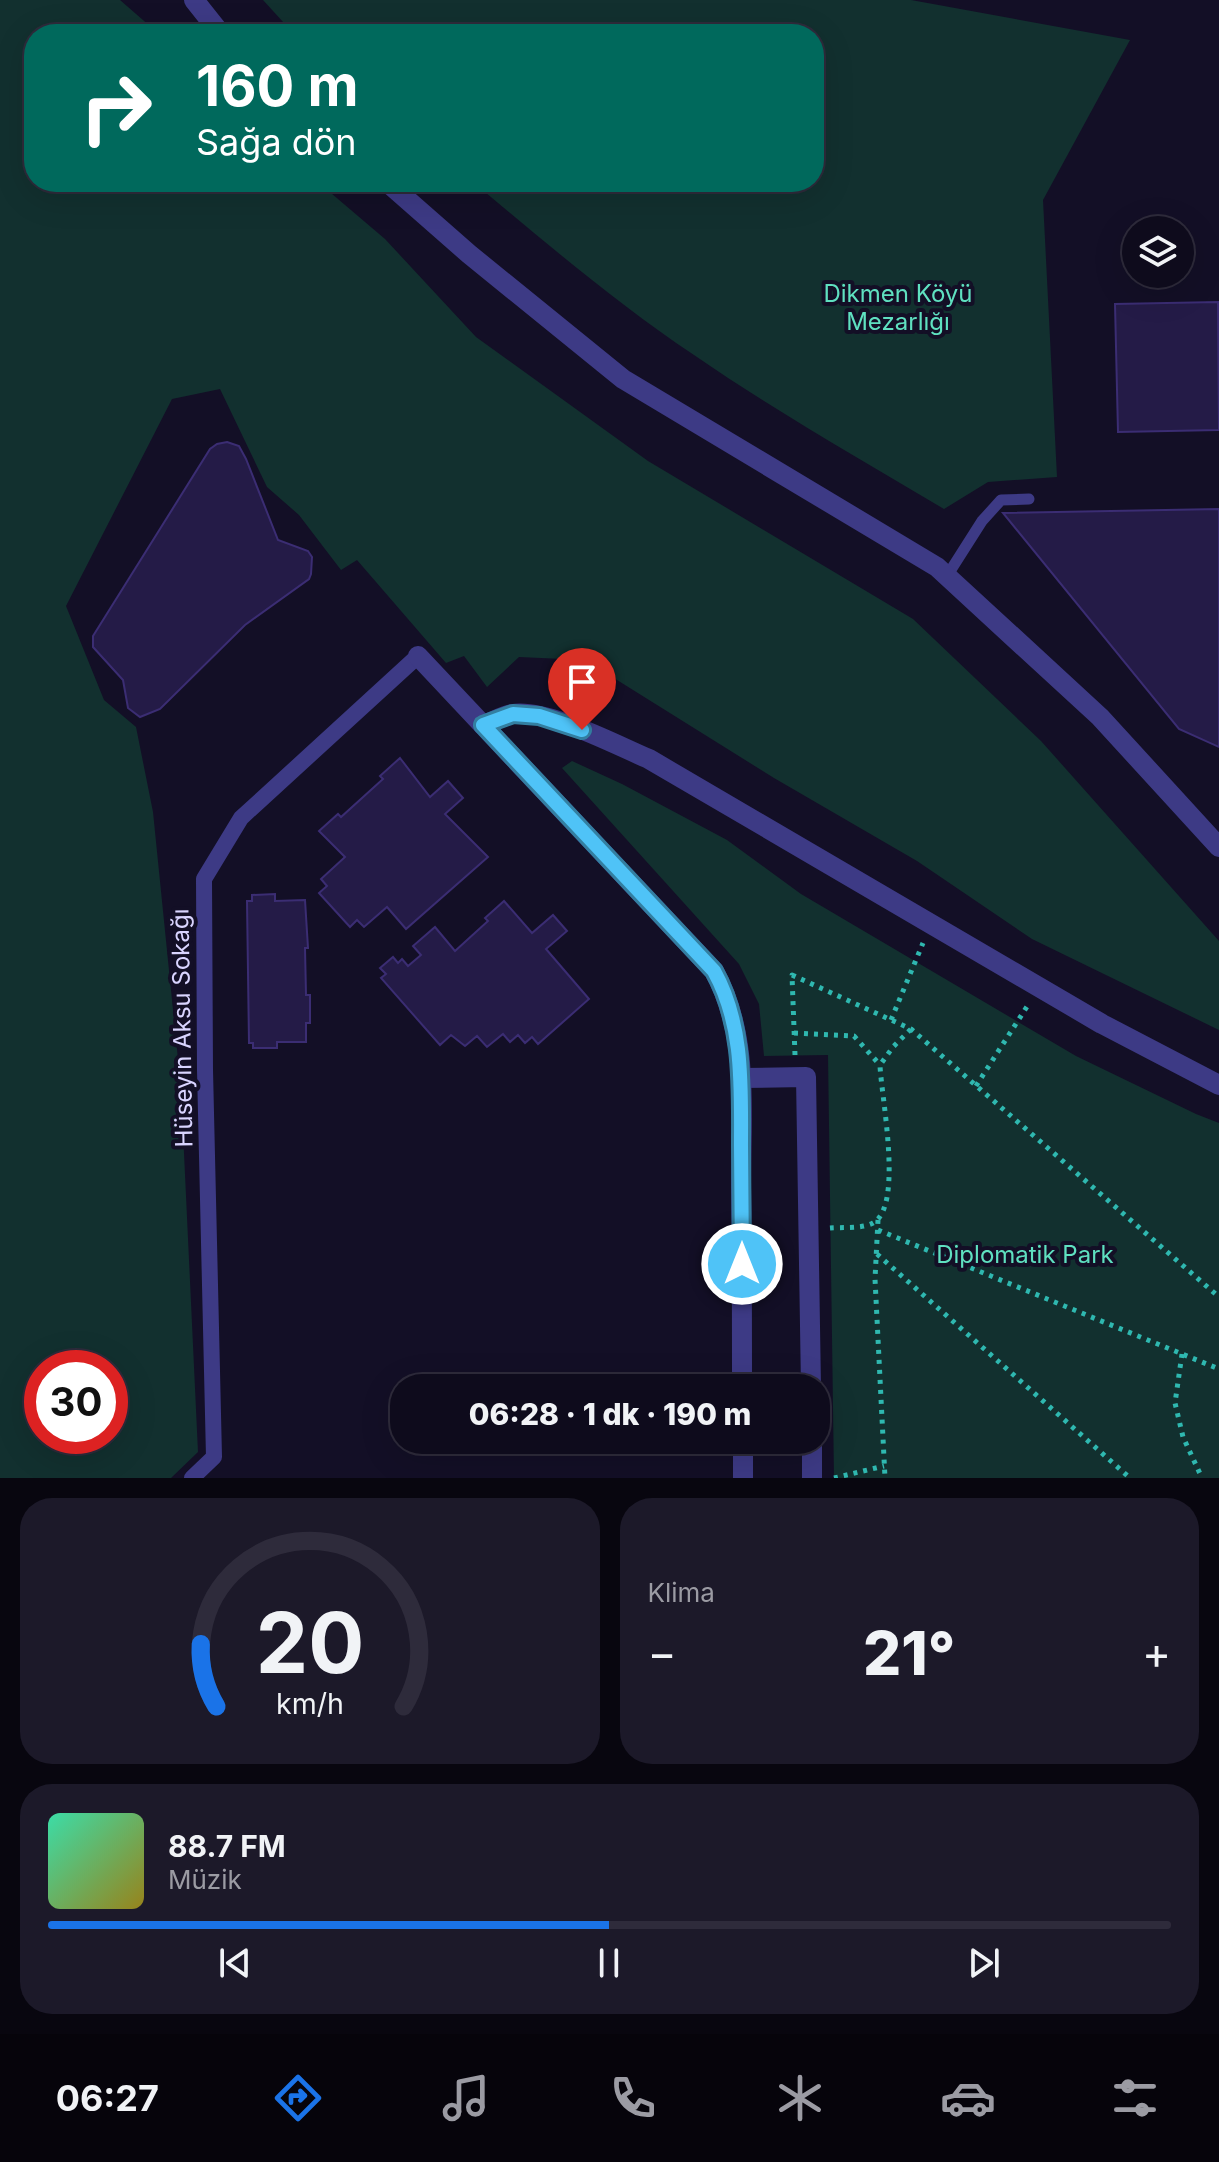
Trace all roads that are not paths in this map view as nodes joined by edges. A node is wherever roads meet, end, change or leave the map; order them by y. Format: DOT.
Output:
graph roads {
  1 [pos="194,0"];
  2 [pos="213,24"];
  3 [pos="399,192"];
  4 [pos="1029,499"];
  5 [pos="947,576"];
  6 [pos="418,656"];
  7 [pos="483,725"];
  8 [pos="1219,847"];
  9 [pos="741,1078"];
  10 [pos="1219,1085"];
  11 [pos="742,1374"];
  12 [pos="811,1374"];
  13 [pos="743,1454"];
  14 [pos="812,1454"];
  15 [pos="192,1478"];
  16 [pos="743,1478"];
  17 [pos="812,1478"];
  1 -- 2 [label="street"];
  3 -- 5 [label="street"];
  4 -- 5 [label="lane"];
  5 -- 8 [label="street"];
  6 -- 7 [label="street"];
  6 -- 15 [label="street, Hüseyin Aksu Sokağı"];
  7 -- 9 [label="street"];
  7 -- 10 [label="street"];
  9 -- 11 [label="street"];
  9 -- 12 [label="street"];
  13 -- 16 [label="street"];
  14 -- 17 [label="street"];
}
